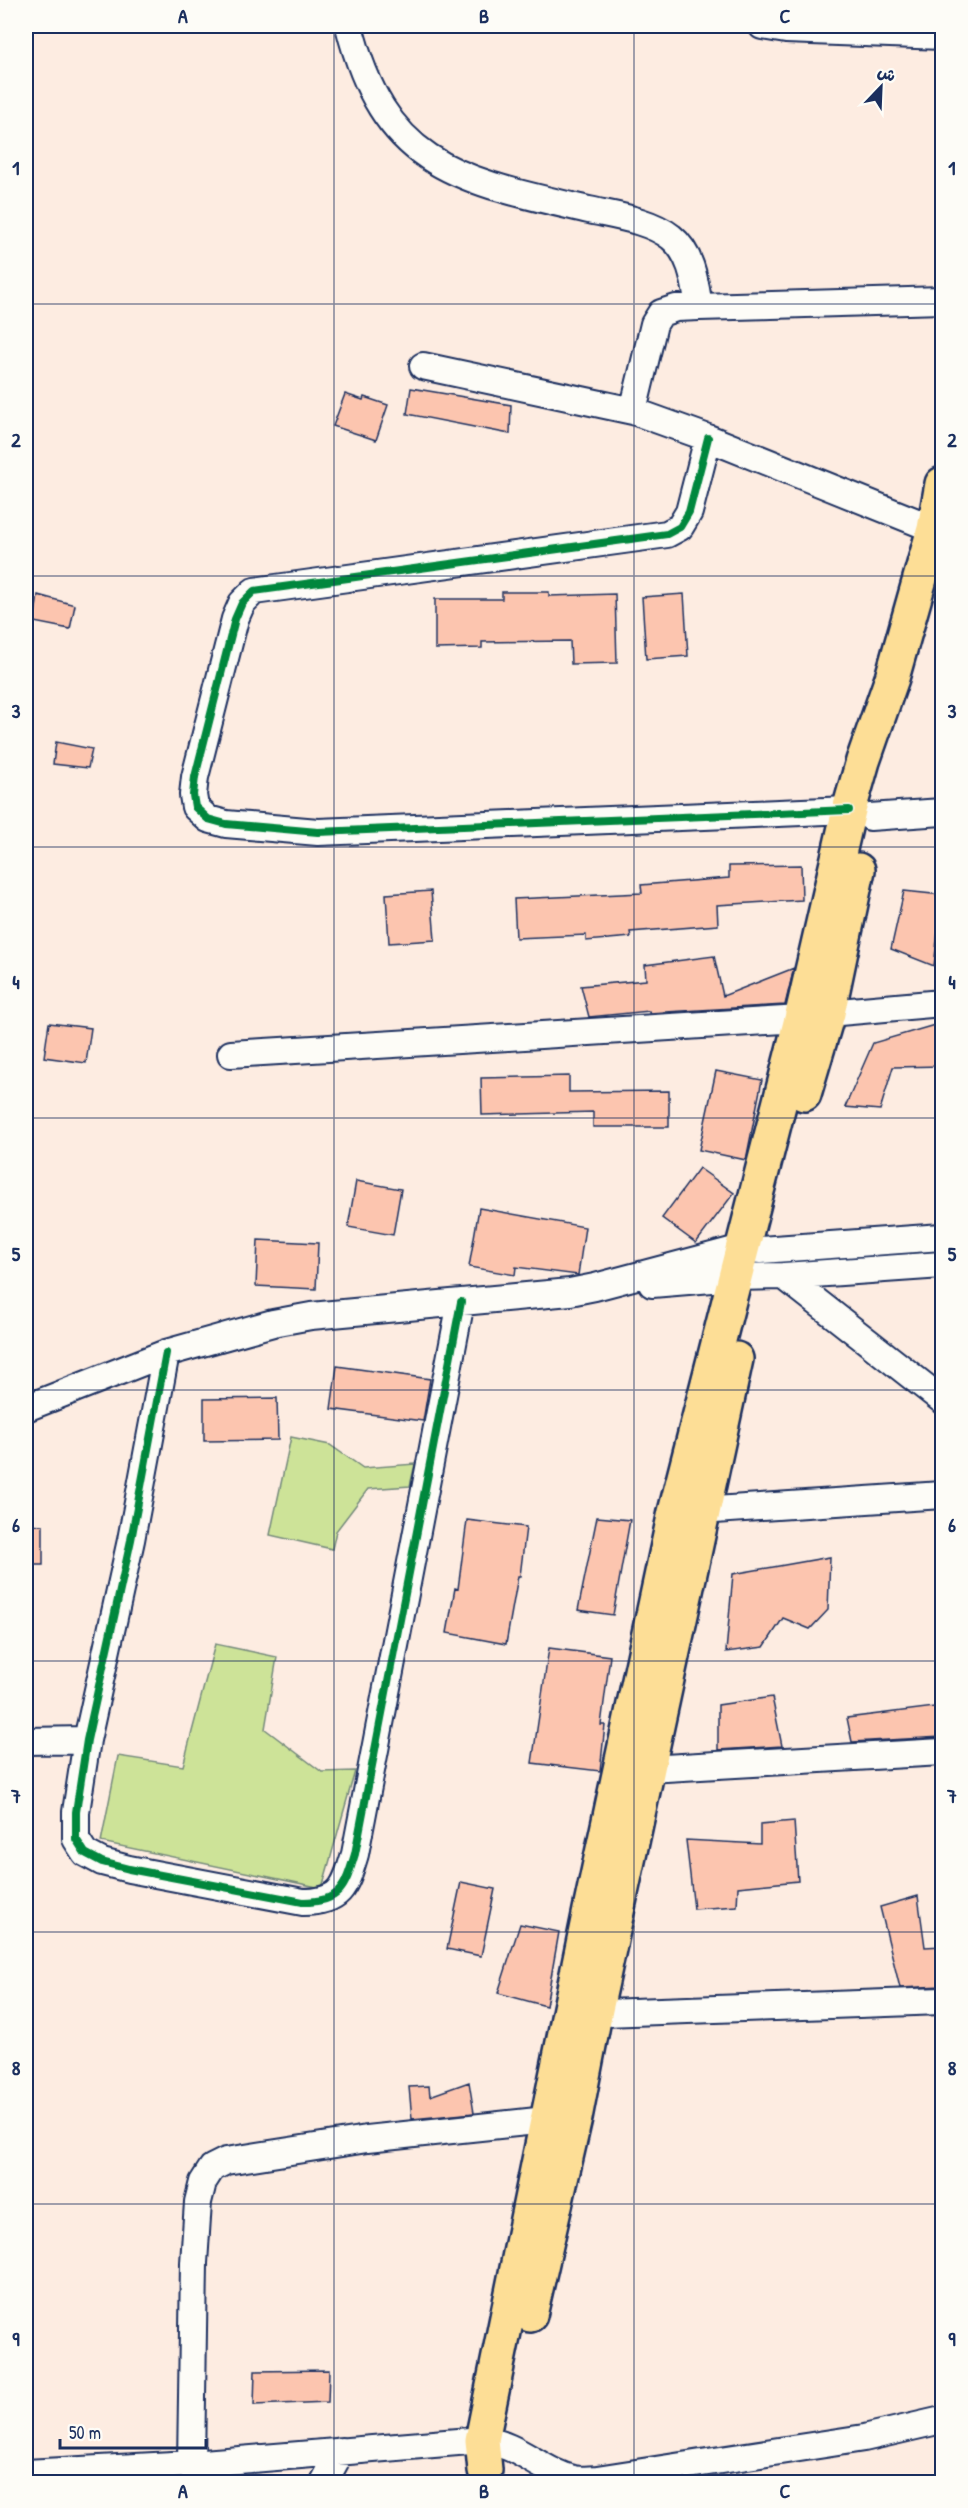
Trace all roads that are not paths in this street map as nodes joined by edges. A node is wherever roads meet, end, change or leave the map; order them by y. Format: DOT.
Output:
graph roads {
  1 [pos="349,26"];
  2 [pos="762,26"];
  3 [pos="942,36"];
  4 [pos="942,300"];
  5 [pos="699,307"];
  6 [pos="423,366"];
  7 [pos="633,411"];
  8 [pos="708,438"];
  9 [pos="942,484"];
  10 [pos="934,529"];
  11 [pos="942,579"];
  12 [pos="942,812"];
  13 [pos="859,814"];
  14 [pos="942,1004"];
  15 [pos="814,1016"];
  16 [pos="231,1054"];
  17 [pos="942,1237"];
  18 [pos="942,1265"];
  19 [pos="755,1266"];
  20 [pos="461,1302"];
  21 [pos="166,1353"];
  22 [pos="942,1400"];
  23 [pos="26,1408"];
  24 [pos="942,1495"];
  25 [pos="688,1512"];
  26 [pos="87,1740"];
  27 [pos="26,1741"];
  28 [pos="942,1752"];
  29 [pos="648,1769"];
  30 [pos="942,2001"];
  31 [pos="583,2014"];
  32 [pos="561,2118"];
  33 [pos="942,2420"];
  34 [pos="341,2451"];
  35 [pos="487,2459"];
  36 [pos="191,2464"];
  37 [pos="26,2474"];
  38 [pos="324,2482"];
  1 -- 5 [label="street"];
  2 -- 3 [label="street"];
  4 -- 5 [label="street"];
  5 -- 7 [label="street"];
  6 -- 7 [label="street"];
  7 -- 8 [label="street"];
  8 -- 10 [label="street"];
  8 -- 13 [label="street"];
  9 -- 10 [label="main road"];
  10 -- 13 [label="main road"];
  11 -- 13 [label="main road"];
  12 -- 13 [label="street"];
  13 -- 15 [label="main road"];
  14 -- 15 [label="street"];
  15 -- 16 [label="street"];
  15 -- 19 [label="main road"];
  17 -- 19 [label="street"];
  18 -- 19 [label="street"];
  19 -- 20 [label="street"];
  19 -- 22 [label="street"];
  19 -- 25 [label="main road"];
  20 -- 21 [label="street"];
  20 -- 26 [label="street"];
  21 -- 23 [label="street"];
  21 -- 26 [label="street"];
  24 -- 25 [label="street"];
  25 -- 29 [label="main road"];
  25 -- 31 [label="main road"];
  26 -- 27 [label="street"];
  28 -- 29 [label="street"];
  29 -- 31 [label="main road"];
  30 -- 31 [label="street"];
  31 -- 32 [label="main road"];
  32 -- 35 [label="main road"];
  32 -- 36 [label="street"];
  33 -- 35 [label="street"];
  34 -- 35 [label="street"];
  34 -- 36 [label="street"];
  34 -- 38 [label="street"];
  36 -- 37 [label="street"];
}
